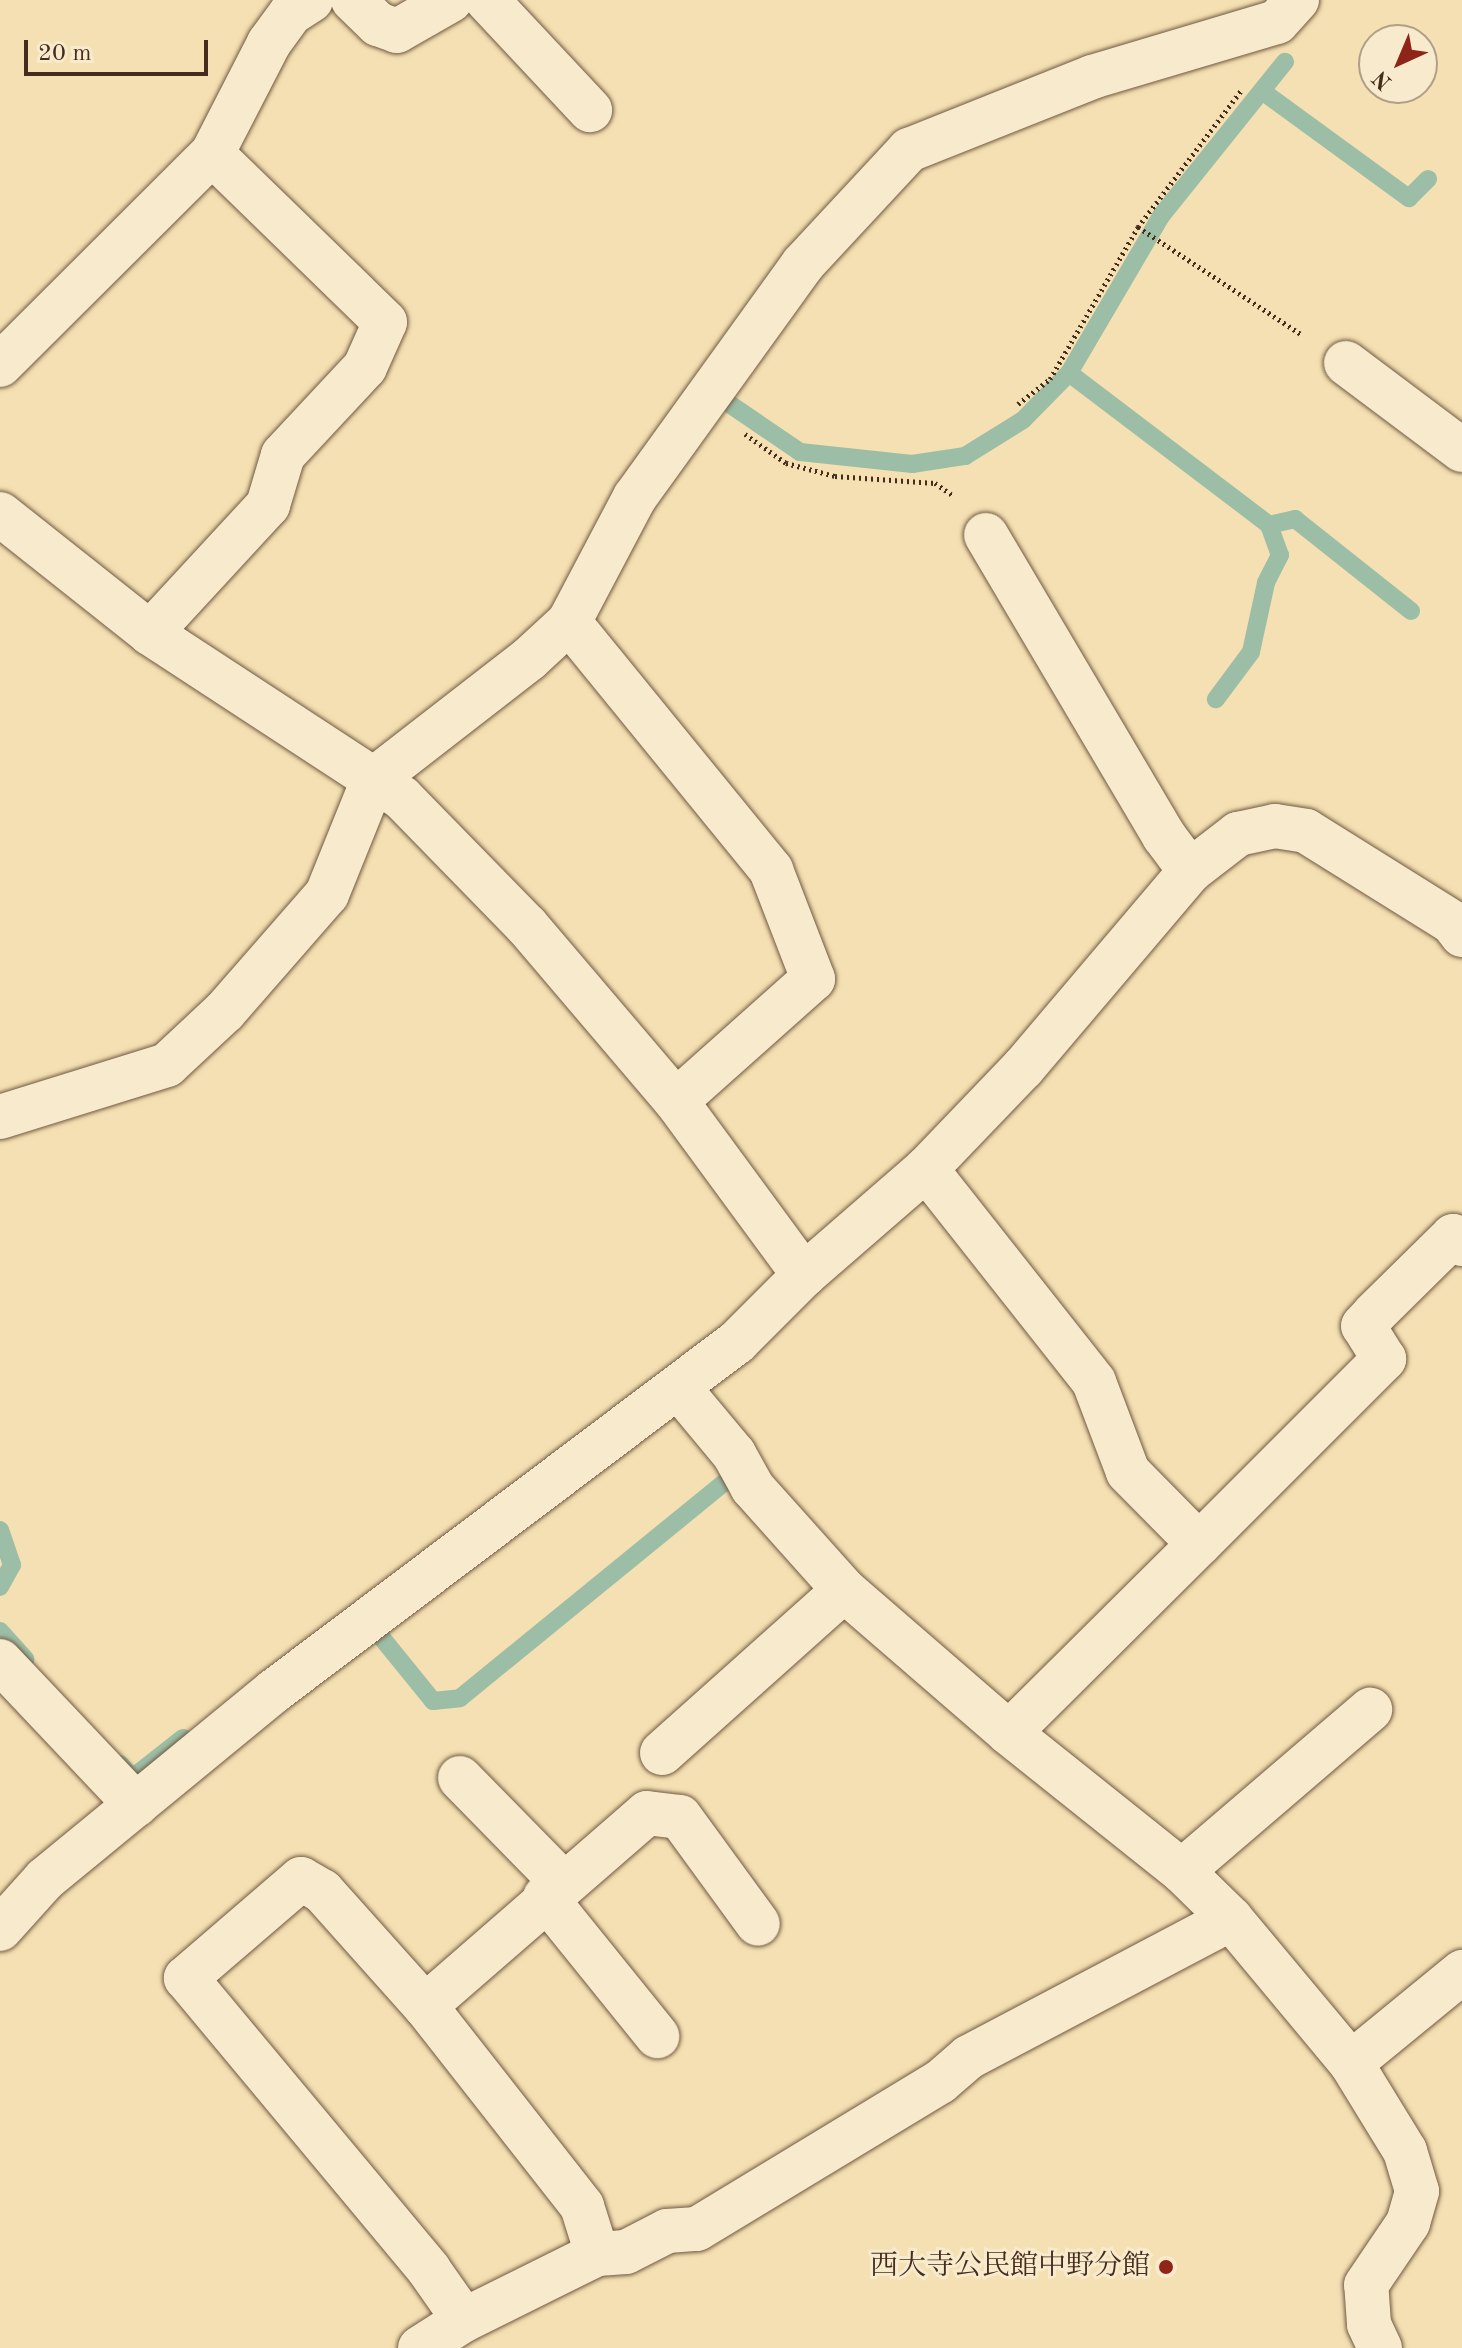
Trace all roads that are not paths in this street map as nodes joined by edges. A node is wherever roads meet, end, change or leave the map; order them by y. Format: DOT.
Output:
graph roads {
  1 [pos="311,0"];
  2 [pos="353,0"];
  3 [pos="451,0"];
  4 [pos="487,0"];
  5 [pos="1287,11"];
  6 [pos="590,110"];
  7 [pos="212,154"];
  8 [pos="1346,363"];
  9 [pos="0,365"];
  10 [pos="1462,450"];
  11 [pos="0,514"];
  12 [pos="986,535"];
  13 [pos="569,622"];
  14 [pos="150,633"];
  15 [pos="373,780"];
  16 [pos="1190,871"];
  17 [pos="1459,923"];
  18 [pos="676,1101"];
  19 [pos="0,1117"];
  20 [pos="926,1169"];
  21 [pos="1462,1244"];
  22 [pos="804,1275"];
  23 [pos="679,1388"];
  24 [pos="1199,1544"];
  25 [pos="844,1590"];
  26 [pos="0,1661"];
  27 [pos="1370,1710"];
  28 [pos="1009,1733"];
  29 [pos="662,1753"];
  30 [pos="460,1778"];
  31 [pos="136,1805"];
  32 [pos="1182,1871"];
  33 [pos="554,1890"];
  34 [pos="1231,1919"];
  35 [pos="758,1924"];
  36 [pos="0,1929"];
  37 [pos="1462,1972"];
  38 [pos="425,2006"];
  39 [pos="657,2036"];
  40 [pos="1351,2063"];
  41 [pos="597,2254"];
  42 [pos="464,2320"];
  43 [pos="420,2348"];
  44 [pos="1380,2348"];
  1 -- 7 [label="street"];
  2 -- 3 [label="street"];
  4 -- 6 [label="street"];
  5 -- 13 [label="street"];
  7 -- 9 [label="street"];
  7 -- 14 [label="street"];
  8 -- 10 [label="street"];
  11 -- 14 [label="street"];
  12 -- 16 [label="street"];
  13 -- 15 [label="street"];
  13 -- 18 [label="street"];
  14 -- 15 [label="street"];
  15 -- 18 [label="street"];
  15 -- 19 [label="street"];
  16 -- 17 [label="street"];
  16 -- 20 [label="street"];
  18 -- 22 [label="street"];
  20 -- 22 [label="street"];
  20 -- 24 [label="street"];
  21 -- 24 [label="street"];
  22 -- 23 [label="street"];
  23 -- 25 [label="street"];
  23 -- 31 [label="street"];
  24 -- 28 [label="street"];
  25 -- 28 [label="street"];
  25 -- 29 [label="street"];
  26 -- 31 [label="street"];
  27 -- 32 [label="street"];
  28 -- 32 [label="street"];
  30 -- 33 [label="street"];
  31 -- 36 [label="street"];
  32 -- 34 [label="street"];
  33 -- 35 [label="street"];
  33 -- 38 [label="street"];
  33 -- 39 [label="street"];
  34 -- 40 [label="street"];
  34 -- 41 [label="street"];
  37 -- 40 [label="street"];
  38 -- 41 [label="street"];
  38 -- 42 [label="street"];
  40 -- 44 [label="street"];
  41 -- 42 [label="street"];
  42 -- 43 [label="street"];
}
